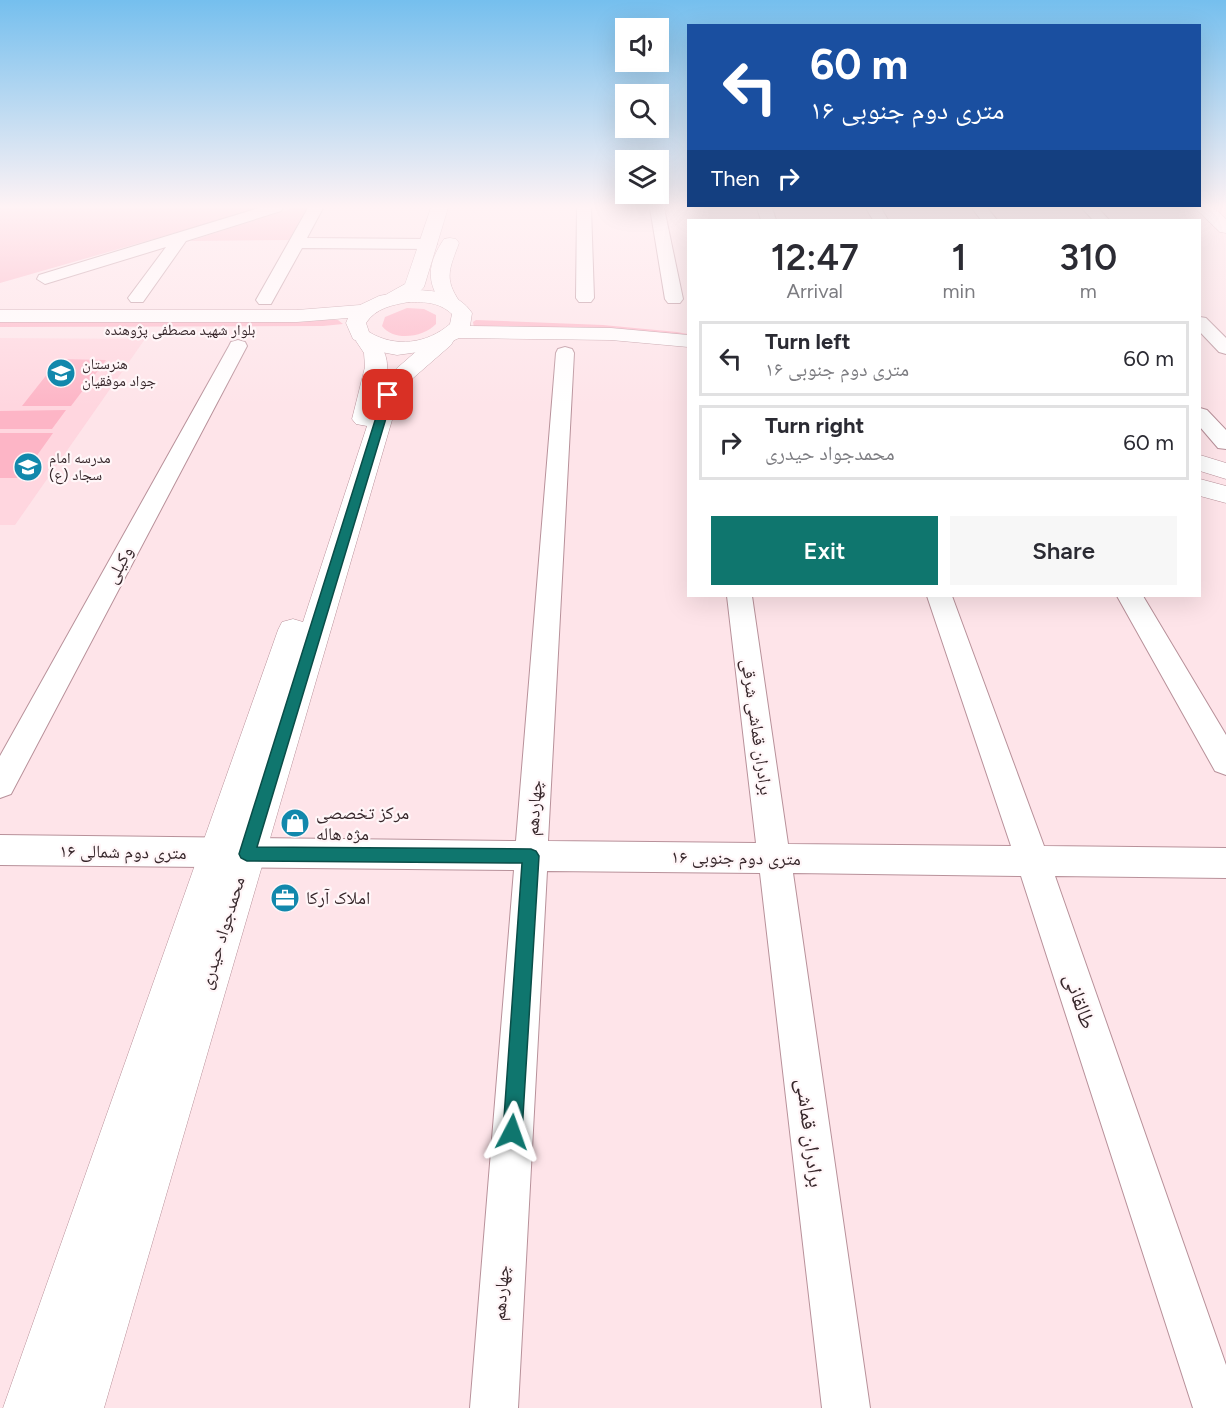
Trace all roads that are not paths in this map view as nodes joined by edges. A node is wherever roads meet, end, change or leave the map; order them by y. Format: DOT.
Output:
graph roads {
  1 [pos="62,274"];
  2 [pos="154,274"];
  3 [pos="280,274"];
  4 [pos="419,274"];
  5 [pos="440,274"];
  6 [pos="585,274"];
  7 [pos="669,274"];
  8 [pos="45,279"];
  9 [pos="136,298"];
  10 [pos="394,298"];
  11 [pos="585,298"];
  12 [pos="674,299"];
  13 [pos="265,300"];
  14 [pos="365,311"];
  15 [pos="0,316"];
  16 [pos="452,322"];
  17 [pos="687,323"];
  18 [pos="1201,323"];
  19 [pos="0,332"];
  20 [pos="363,338"];
  21 [pos="687,340"];
  22 [pos="238,346"];
  23 [pos="1225,346"];
  24 [pos="565,353"];
  25 [pos="1201,415"];
  26 [pos="1226,443"];
  27 [pos="1201,463"];
  28 [pos="1226,471"];
  29 [pos="1201,487"];
  30 [pos="1226,495"];
  31 [pos="740,597"];
  32 [pos="940,597"];
  33 [pos="1131,597"];
  34 [pos="1226,762"];
  35 [pos="0,785"];
  36 [pos="0,850"];
  37 [pos="232,853"];
  38 [pos="531,856"];
  39 [pos="775,858"];
  40 [pos="1033,861"];
  41 [pos="1226,862"];
  42 [pos="31,1408"];
  43 [pos="76,1408"];
  44 [pos="494,1408"];
  45 [pos="846,1408"];
  46 [pos="1217,1408"];
  1 -- 8 [label="street"];
  2 -- 9 [label="street"];
  3 -- 13 [label="street"];
  4 -- 10 [label="street"];
  5 -- 16 [label="street"];
  6 -- 11 [label="street"];
  7 -- 12 [label="street"];
  10 -- 14 [label="street, بلوار شهید مصطفی پژوهنده"];
  10 -- 16 [label="street"];
  14 -- 15 [label="street, بلوار شهید مصطفی پژوهنده"];
  14 -- 20 [label="street"];
  16 -- 17 [label="street"];
  16 -- 20 [label="street, بلوار شهید مصطفی پژوهنده"];
  16 -- 21 [label="street"];
  16 -- 37 [label="street, محمدجواد حیدری"];
  18 -- 23 [label="street"];
  19 -- 20 [label="street, بلوار شهید مصطفی پژوهنده"];
  20 -- 37 [label="street, محمدجواد حیدری"];
  22 -- 35 [label="street, وکیلی"];
  24 -- 38 [label="street, چهاردهم"];
  25 -- 26 [label="street"];
  27 -- 28 [label="street"];
  29 -- 30 [label="street"];
  31 -- 39 [label="street, برادران قماشی شرقی"];
  32 -- 40 [label="street, طالقانی"];
  33 -- 34 [label="street"];
  36 -- 37 [label="street, ۱۶ متری دوم شمالی"];
  37 -- 38 [label="street, ۱۶ متری دوم جنوبی"];
  37 -- 42 [label="street, محمدجواد حیدری"];
  37 -- 43 [label="street, محمدجواد حیدری"];
  38 -- 39 [label="street, ۱۶ متری دوم جنوبی"];
  38 -- 44 [label="street, چهاردهم"];
  39 -- 40 [label="street, ۱۶ متری دوم جنوبی"];
  39 -- 45 [label="street, برادران قماشی"];
  40 -- 41 [label="street, ۱۶ متری دوم جنوبی"];
  40 -- 46 [label="street, طالقانی"];
}
